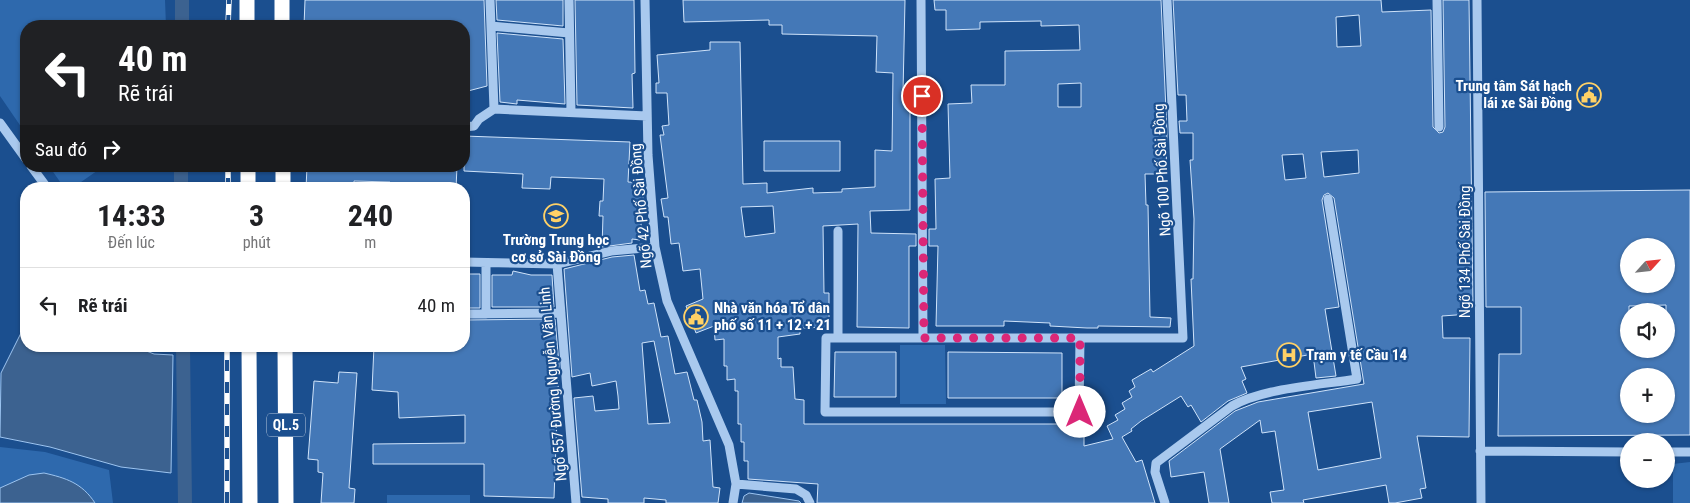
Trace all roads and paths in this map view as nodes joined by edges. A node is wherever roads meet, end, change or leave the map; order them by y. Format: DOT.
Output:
graph roads {
  1 [pos="247,0"];
  2 [pos="282,0"];
  3 [pos="490,0"];
  4 [pos="569,0"];
  5 [pos="645,0"];
  6 [pos="921,0"];
  7 [pos="1167,0"];
  8 [pos="1437,0"];
  9 [pos="1477,0"];
  10 [pos="247,20"];
  11 [pos="282,20"];
  12 [pos="491,26"];
  13 [pos="569,33"];
  14 [pos="494,109"];
  15 [pos="571,112"];
  16 [pos="647,116"];
  17 [pos="0,123"];
  18 [pos="470,126"];
  19 [pos="1439,127"];
  20 [pos="20,151"];
  21 [pos="1328,199"];
  22 [pos="838,232"];
  23 [pos="655,247"];
  24 [pos="470,262"];
  25 [pos="486,263"];
  26 [pos="556,264"];
  27 [pos="561,313"];
  28 [pos="470,314"];
  29 [pos="486,314"];
  30 [pos="838,338"];
  31 [pos="924,338"];
  32 [pos="1080,338"];
  33 [pos="249,352"];
  34 [pos="285,352"];
  35 [pos="1480,451"];
  36 [pos="1620,452"];
  37 [pos="1675,452"];
  38 [pos="1690,452"];
  39 [pos="736,484"];
  40 [pos="250,503"];
  41 [pos="286,503"];
  42 [pos="576,503"];
  43 [pos="733,503"];
  44 [pos="810,503"];
  45 [pos="1165,503"];
  46 [pos="1481,503"];
  1 -- 10 [label="highway"];
  2 -- 11 [label="highway"];
  3 -- 12 [label="street"];
  4 -- 13 [label="street"];
  5 -- 16 [label="street, Ngõ 42 Phố Sài Đồng"];
  6 -- 31 [label="street"];
  7 -- 32 [label="street, Ngõ 100 Phố Sài Đồng"];
  8 -- 19 [label="street"];
  9 -- 35 [label="street, Ngõ 134 Phố Sài Đồng"];
  12 -- 13 [label="street"];
  12 -- 14 [label="street"];
  13 -- 15 [label="street"];
  14 -- 15 [label="street"];
  14 -- 18 [label="street"];
  15 -- 16 [label="street"];
  16 -- 23 [label="street, Ngõ 42 Phố Sài Đồng"];
  17 -- 20 [label="street"];
  21 -- 45 [label="street"];
  22 -- 30 [label="street"];
  23 -- 26 [label="street, Ngõ 557 Đường Nguyễn Văn Linh"];
  23 -- 39 [label="street, Ngõ 42 Phố Sài Đồng"];
  24 -- 25 [label="street, Ngõ 557 Đường Nguyễn Văn Linh"];
  25 -- 26 [label="street, Ngõ 557 Đường Nguyễn Văn Linh"];
  25 -- 29 [label="street"];
  26 -- 27 [label="street, Ngõ 557 Đường Nguyễn Văn Linh"];
  27 -- 29 [label="street"];
  27 -- 42 [label="street, Ngõ 557 Đường Nguyễn Văn Linh"];
  28 -- 29 [label="street"];
  30 -- 31 [label="street"];
  30 -- 32 [label="street"];
  31 -- 32 [label="street"];
  33 -- 40 [label="highway, QL.5"];
  34 -- 41 [label="highway, QL.5"];
  35 -- 36 [label="street"];
  35 -- 46 [label="street, Ngõ 134 Phố Sài Đồng"];
  37 -- 38 [label="street"];
  39 -- 43 [label="street, Ngõ 42 Phố Sài Đồng"];
  39 -- 44 [label="street"];
}
